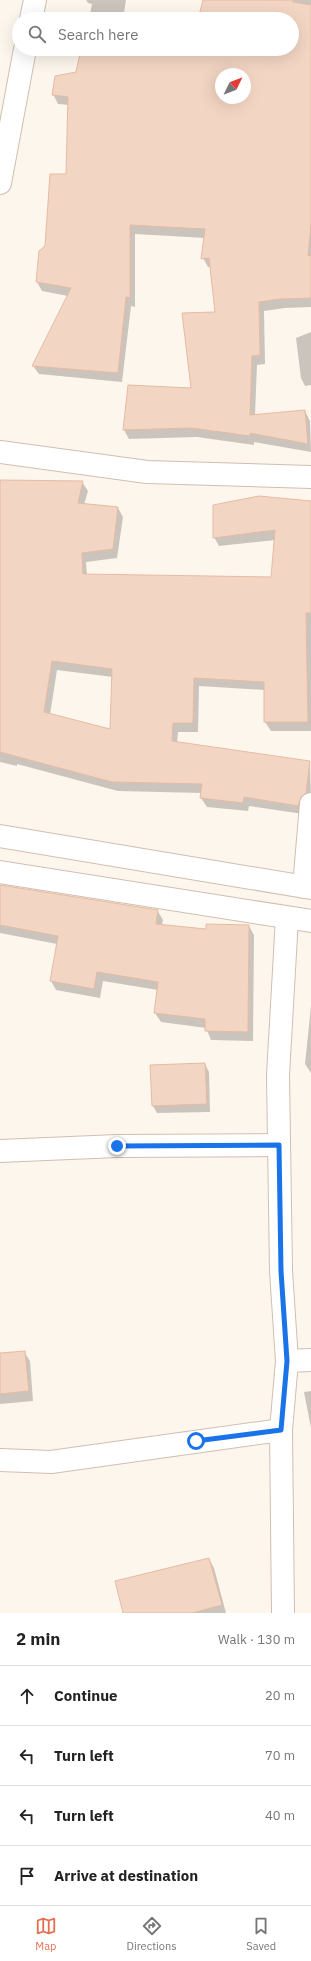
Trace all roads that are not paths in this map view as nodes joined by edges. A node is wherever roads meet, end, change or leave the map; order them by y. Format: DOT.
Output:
graph roads {
  1 [pos="35,0"];
  2 [pos="32,12"];
  3 [pos="25,56"];
  4 [pos="0,183"];
  5 [pos="0,452"];
  6 [pos="311,477"];
  7 [pos="311,804"];
  8 [pos="0,836"];
  9 [pos="0,872"];
  10 [pos="302,886"];
  11 [pos="286,918"];
  12 [pos="311,921"];
  13 [pos="279,1145"];
  14 [pos="0,1151"];
  15 [pos="311,1360"];
  16 [pos="287,1361"];
  17 [pos="281,1430"];
  18 [pos="0,1460"];
  19 [pos="283,1613"];
  1 -- 2 [label="street"];
  3 -- 4 [label="street"];
  5 -- 6 [label="street"];
  7 -- 10 [label="street"];
  8 -- 10 [label="street"];
  9 -- 11 [label="street"];
  11 -- 12 [label="street"];
  11 -- 13 [label="street"];
  13 -- 14 [label="street"];
  13 -- 16 [label="street"];
  15 -- 16 [label="street"];
  16 -- 17 [label="street"];
  17 -- 18 [label="street"];
  17 -- 19 [label="street"];
}
